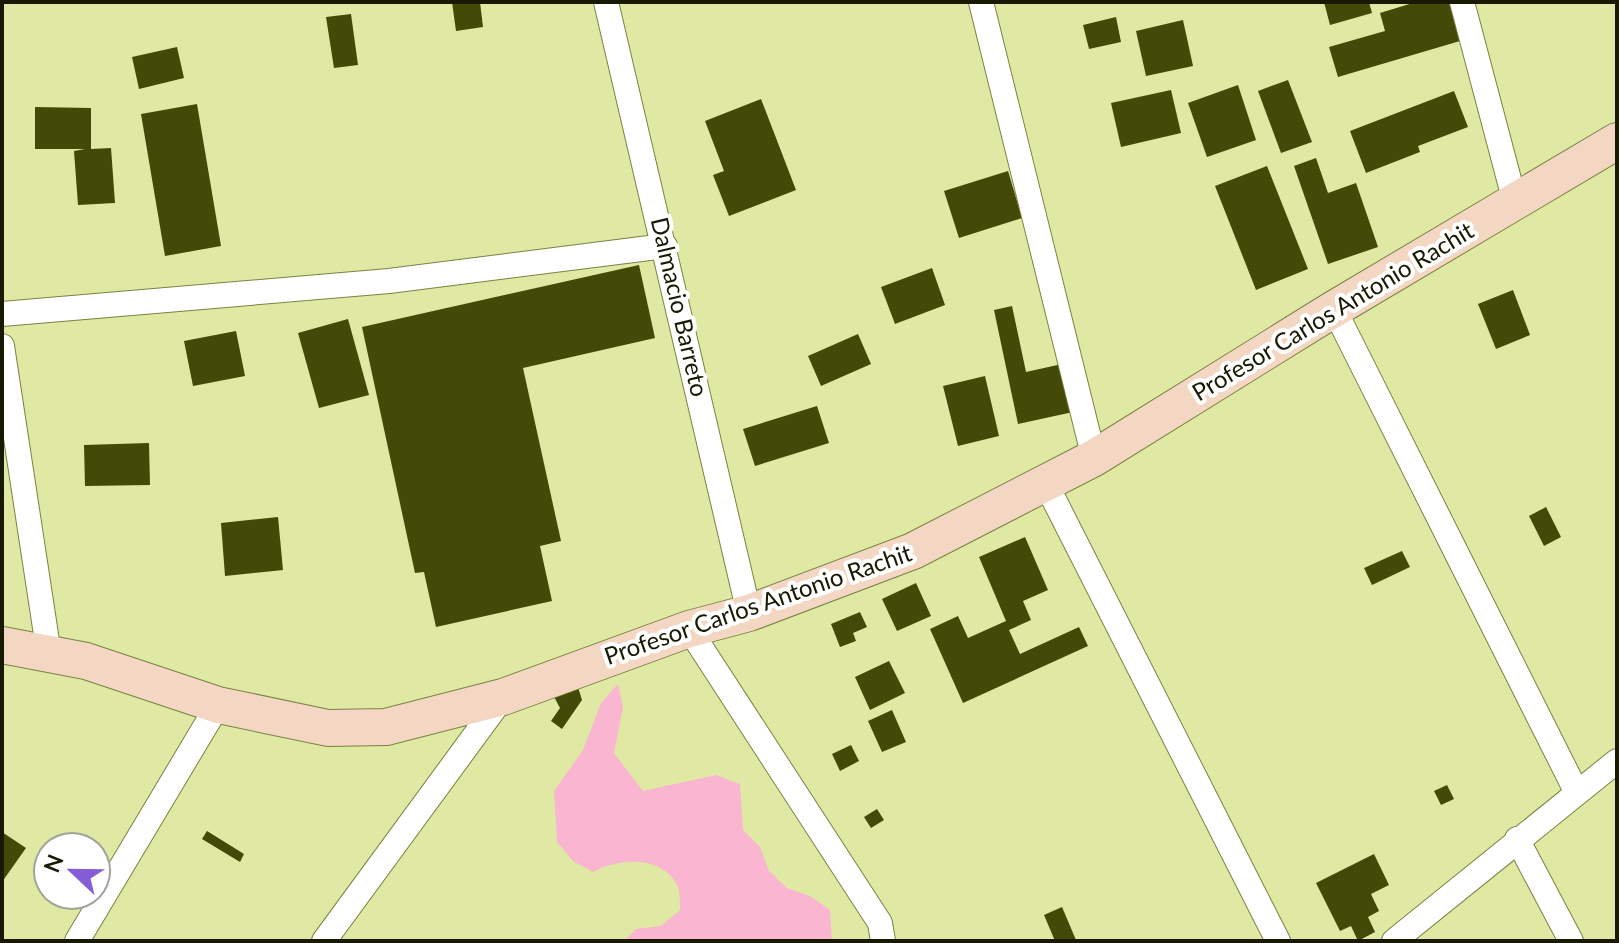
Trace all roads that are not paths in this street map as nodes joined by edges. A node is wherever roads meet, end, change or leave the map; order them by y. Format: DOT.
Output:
graph roads {
  1 [pos="606,2"];
  2 [pos="981,2"];
  3 [pos="1462,2"];
  4 [pos="1617,141"];
  5 [pos="1515,202"];
  6 [pos="665,246"];
  7 [pos="1334,309"];
  8 [pos="2,314"];
  9 [pos="2,346"];
  10 [pos="1094,458"];
  11 [pos="1045,482"];
  12 [pos="749,613"];
  13 [pos="689,629"];
  14 [pos="2,645"];
  15 [pos="49,654"];
  16 [pos="503,697"];
  17 [pos="218,705"];
  18 [pos="1617,761"];
  19 [pos="1576,791"];
  20 [pos="1517,839"];
  21 [pos="77,941"];
  22 [pos="324,941"];
  23 [pos="883,941"];
  24 [pos="1278,941"];
  25 [pos="1394,941"];
  26 [pos="1571,941"];
  1 -- 6 [label="street, Dalmacio Barreto"];
  2 -- 10 [label="street"];
  3 -- 5 [label="street"];
  4 -- 5 [label="main road, Profesor Carlos Antonio Rachit"];
  5 -- 7 [label="main road, Profesor Carlos Antonio Rachit"];
  6 -- 8 [label="street"];
  6 -- 12 [label="street, Dalmacio Barreto"];
  7 -- 10 [label="main road, Profesor Carlos Antonio Rachit"];
  7 -- 19 [label="street"];
  9 -- 15 [label="street"];
  10 -- 11 [label="main road, Profesor Carlos Antonio Rachit"];
  11 -- 12 [label="main road, Profesor Carlos Antonio Rachit"];
  11 -- 24 [label="street"];
  12 -- 13 [label="main road, Profesor Carlos Antonio Rachit"];
  13 -- 16 [label="main road, Profesor Carlos Antonio Rachit"];
  13 -- 23 [label="street"];
  14 -- 15 [label="main road, Profesor Carlos Antonio Rachit"];
  15 -- 17 [label="main road, Profesor Carlos Antonio Rachit"];
  16 -- 17 [label="main road, Profesor Carlos Antonio Rachit"];
  16 -- 22 [label="street"];
  17 -- 21 [label="street"];
  18 -- 19 [label="street"];
  19 -- 20 [label="street"];
  20 -- 25 [label="street"];
  20 -- 26 [label="street"];
}
